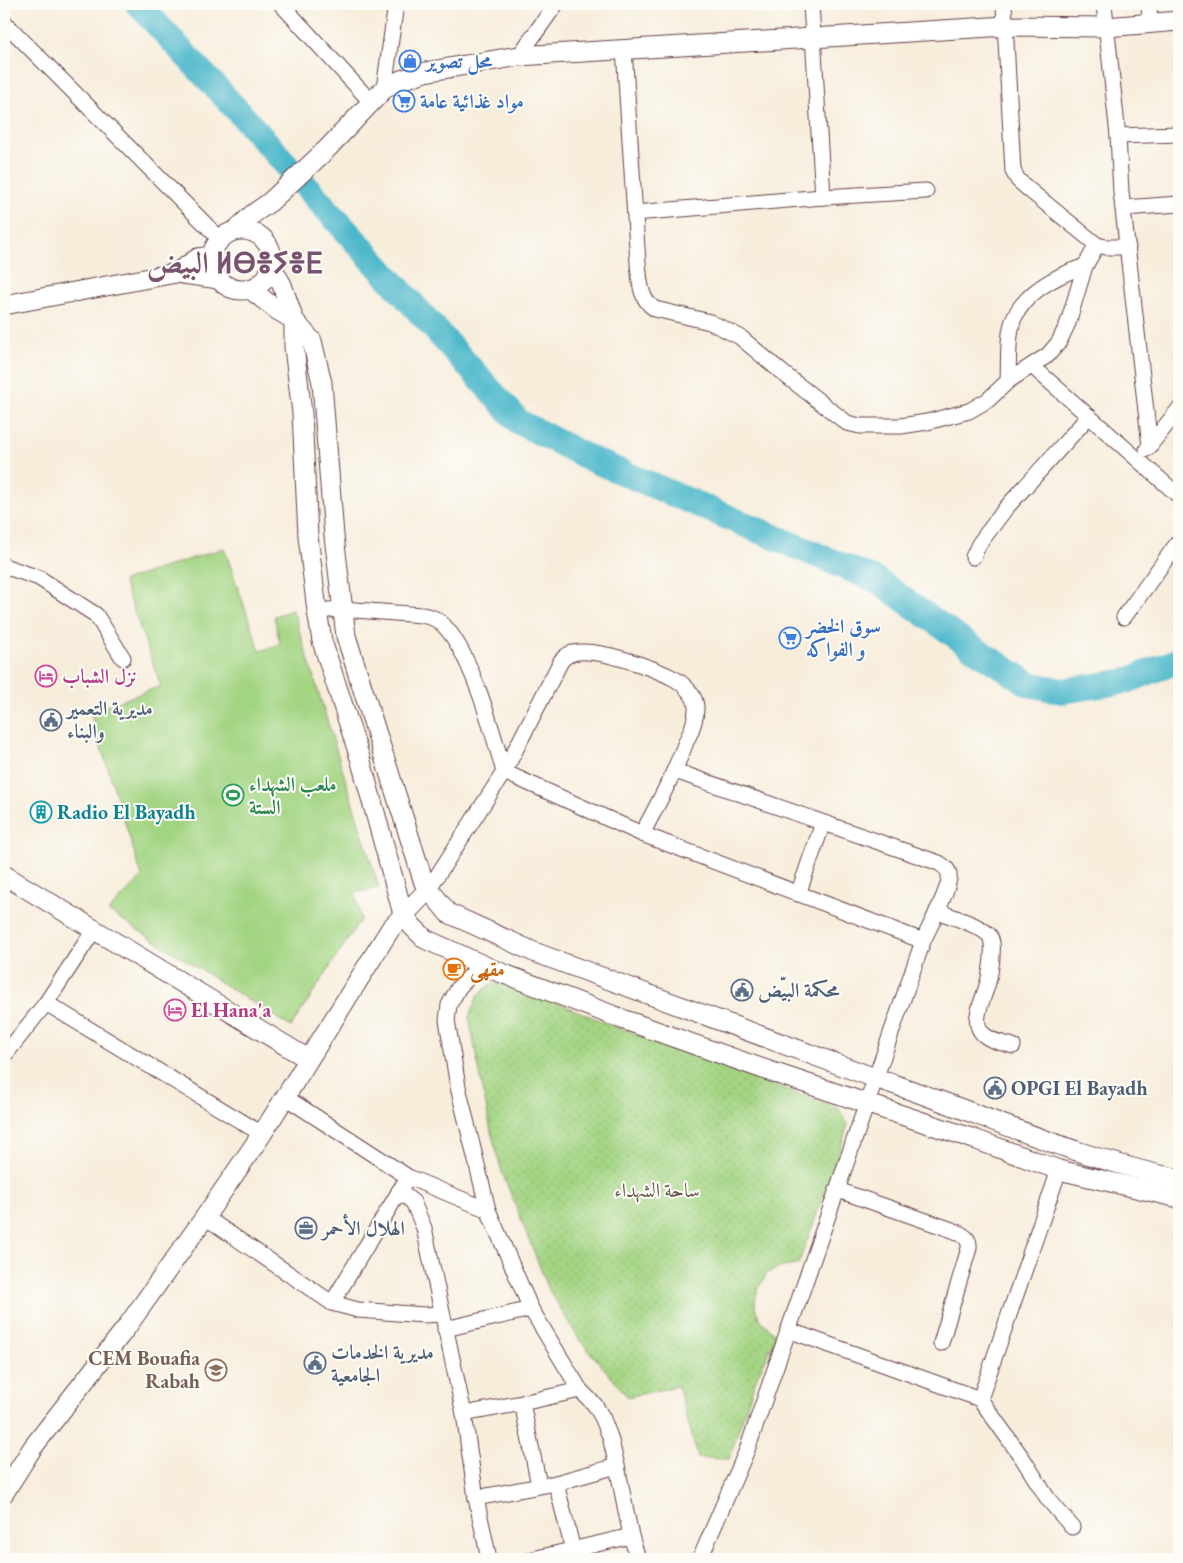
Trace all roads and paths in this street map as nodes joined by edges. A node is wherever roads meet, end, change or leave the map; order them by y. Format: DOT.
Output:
graph roads {
  1 [pos="281,4"];
  2 [pos="396,4"];
  3 [pos="556,4"];
  4 [pos="811,4"];
  5 [pos="1004,4"];
  6 [pos="1104,4"];
  7 [pos="1150,13"];
  8 [pos="1179,20"];
  9 [pos="4,22"];
  10 [pos="1006,26"];
  11 [pos="1106,27"];
  12 [pos="813,38"];
  13 [pos="624,49"];
  14 [pos="519,56"];
  15 [pos="377,95"];
  16 [pos="1179,134"];
  17 [pos="1118,136"];
  18 [pos="926,191"];
  19 [pos="823,197"];
  20 [pos="270,202"];
  21 [pos="1179,204"];
  22 [pos="1124,208"];
  23 [pos="635,213"];
  24 [pos="228,234"];
  25 [pos="264,239"];
  26 [pos="1097,244"];
  27 [pos="1128,247"];
  28 [pos="212,256"];
  29 [pos="1085,266"];
  30 [pos="272,267"];
  31 [pos="176,273"];
  32 [pos="219,279"];
  33 [pos="250,289"];
  34 [pos="4,305"];
  35 [pos="294,320"];
  36 [pos="1032,366"];
  37 [pos="1008,381"];
  38 [pos="1179,409"];
  39 [pos="1089,416"];
  40 [pos="1150,446"];
  41 [pos="1137,458"];
  42 [pos="1179,496"];
  43 [pos="1179,542"];
  44 [pos="973,557"];
  45 [pos="4,566"];
  46 [pos="342,609"];
  47 [pos="317,611"];
  48 [pos="1124,617"];
  49 [pos="123,658"];
  50 [pos="675,771"];
  51 [pos="504,772"];
  52 [pos="823,823"];
  53 [pos="642,834"];
  54 [pos="4,875"];
  55 [pos="428,890"];
  56 [pos="798,894"];
  57 [pos="937,911"];
  58 [pos="404,914"];
  59 [pos="94,930"];
  60 [pos="923,941"];
  61 [pos="481,965"];
  62 [pos="46,1003"];
  63 [pos="785,1045"];
  64 [pos="1012,1046"];
  65 [pos="4,1056"];
  66 [pos="308,1059"];
  67 [pos="772,1072"];
  68 [pos="875,1078"];
  69 [pos="285,1097"];
  70 [pos="868,1103"];
  71 [pos="262,1134"];
  72 [pos="1059,1170"];
  73 [pos="408,1177"];
  74 [pos="1179,1179"];
  75 [pos="838,1190"];
  76 [pos="399,1191"];
  77 [pos="1179,1198"];
  78 [pos="488,1210"];
  79 [pos="205,1218"];
  80 [pos="332,1303"];
  81 [pos="531,1309"];
  82 [pos="444,1321"];
  83 [pos="788,1330"];
  84 [pos="942,1342"];
  85 [pos="580,1390"];
  86 [pos="980,1398"];
  87 [pos="522,1403"];
  88 [pos="464,1414"];
  89 [pos="617,1466"];
  90 [pos="556,1483"];
  91 [pos="539,1485"];
  92 [pos="4,1493"];
  93 [pos="476,1498"];
  94 [pos="1072,1527"];
  95 [pos="631,1536"];
  96 [pos="573,1550"];
  97 [pos="489,1559"];
  98 [pos="533,1559"];
  99 [pos="638,1559"];
  100 [pos="700,1559"];
  1 -- 15 [label="street"];
  2 -- 15 [label="street"];
  3 -- 14 [label="street"];
  4 -- 12 [label="street"];
  5 -- 10 [label="street"];
  6 -- 11 [label="street"];
  7 -- 8 [label="main road"];
  7 -- 11 [label="main road"];
  9 -- 24 [label="street"];
  10 -- 11 [label="main road"];
  10 -- 12 [label="main road"];
  10 -- 26 [label="street"];
  11 -- 17 [label="street"];
  12 -- 13 [label="main road"];
  12 -- 19 [label="street"];
  13 -- 14 [label="main road"];
  13 -- 23 [label="street"];
  14 -- 15 [label="main road"];
  15 -- 20 [label="main road"];
  16 -- 17 [label="street"];
  17 -- 22 [label="street"];
  18 -- 19 [label="street"];
  19 -- 23 [label="street"];
  20 -- 24 [label="main road"];
  20 -- 25 [label="main road"];
  21 -- 22 [label="street"];
  22 -- 27 [label="street"];
  23 -- 37 [label="street"];
  24 -- 25 [label="main road"];
  24 -- 28 [label="main road"];
  25 -- 30 [label="main road"];
  26 -- 27 [label="street"];
  26 -- 29 [label="street"];
  27 -- 40 [label="street"];
  28 -- 31 [label="main road"];
  28 -- 32 [label="main road"];
  29 -- 36 [label="street"];
  29 -- 37 [label="street"];
  30 -- 33 [label="main road"];
  30 -- 35 [label="main road"];
  31 -- 32 [label="main road"];
  31 -- 34 [label="main road"];
  32 -- 33 [label="main road"];
  33 -- 35 [label="main road"];
  35 -- 46 [label="main road"];
  35 -- 47 [label="main road"];
  36 -- 37 [label="street"];
  36 -- 39 [label="street"];
  38 -- 40 [label="street"];
  39 -- 41 [label="street"];
  39 -- 44 [label="street"];
  40 -- 41 [label="street"];
  41 -- 42 [label="street"];
  43 -- 48 [label="street"];
  45 -- 49 [label="street"];
  46 -- 47 [label="street"];
  46 -- 51 [label="street"];
  46 -- 55 [label="main road"];
  47 -- 58 [label="main road"];
  50 -- 51 [label="street"];
  50 -- 52 [label="street"];
  50 -- 53 [label="street"];
  51 -- 53 [label="street"];
  51 -- 55 [label="street"];
  52 -- 56 [label="street"];
  52 -- 57 [label="street"];
  53 -- 56 [label="street"];
  54 -- 59 [label="main road"];
  55 -- 58 [label="main road"];
  55 -- 63 [label="main road"];
  56 -- 60 [label="street"];
  57 -- 60 [label="street"];
  57 -- 64 [label="street"];
  58 -- 61 [label="main road"];
  58 -- 66 [label="main road"];
  59 -- 62 [label="street"];
  59 -- 66 [label="main road"];
  60 -- 68 [label="street"];
  61 -- 67 [label="main road"];
  61 -- 78 [label="street"];
  62 -- 65 [label="street"];
  62 -- 71 [label="street"];
  63 -- 67 [label="main road"];
  63 -- 68 [label="main road"];
  66 -- 69 [label="main road"];
  67 -- 70 [label="main road"];
  68 -- 70 [label="street"];
  68 -- 74 [label="main road"];
  69 -- 71 [label="main road"];
  69 -- 73 [label="street"];
  70 -- 72 [label="main road"];
  70 -- 75 [label="street"];
  71 -- 79 [label="main road"];
  72 -- 77 [label="main road"];
  72 -- 86 [label="street"];
  73 -- 76 [label="street"];
  73 -- 78 [label="street"];
  75 -- 83 [label="street"];
  75 -- 84 [label="street"];
  76 -- 80 [label="street"];
  76 -- 82 [label="street"];
  78 -- 81 [label="street"];
  79 -- 80 [label="street"];
  79 -- 92 [label="main road"];
  80 -- 82 [label="street"];
  81 -- 82 [label="street"];
  81 -- 85 [label="street"];
  82 -- 88 [label="street"];
  83 -- 86 [label="street"];
  83 -- 100 [label="street"];
  85 -- 87 [label="street"];
  85 -- 89 [label="street"];
  86 -- 94 [label="street"];
  87 -- 88 [label="street"];
  87 -- 91 [label="street"];
  88 -- 93 [label="street"];
  89 -- 90 [label="street"];
  89 -- 95 [label="street"];
  90 -- 91 [label="street"];
  90 -- 96 [label="street"];
  91 -- 93 [label="street"];
  93 -- 97 [label="street"];
  95 -- 96 [label="street"];
  95 -- 99 [label="street"];
  96 -- 98 [label="street"];
}
